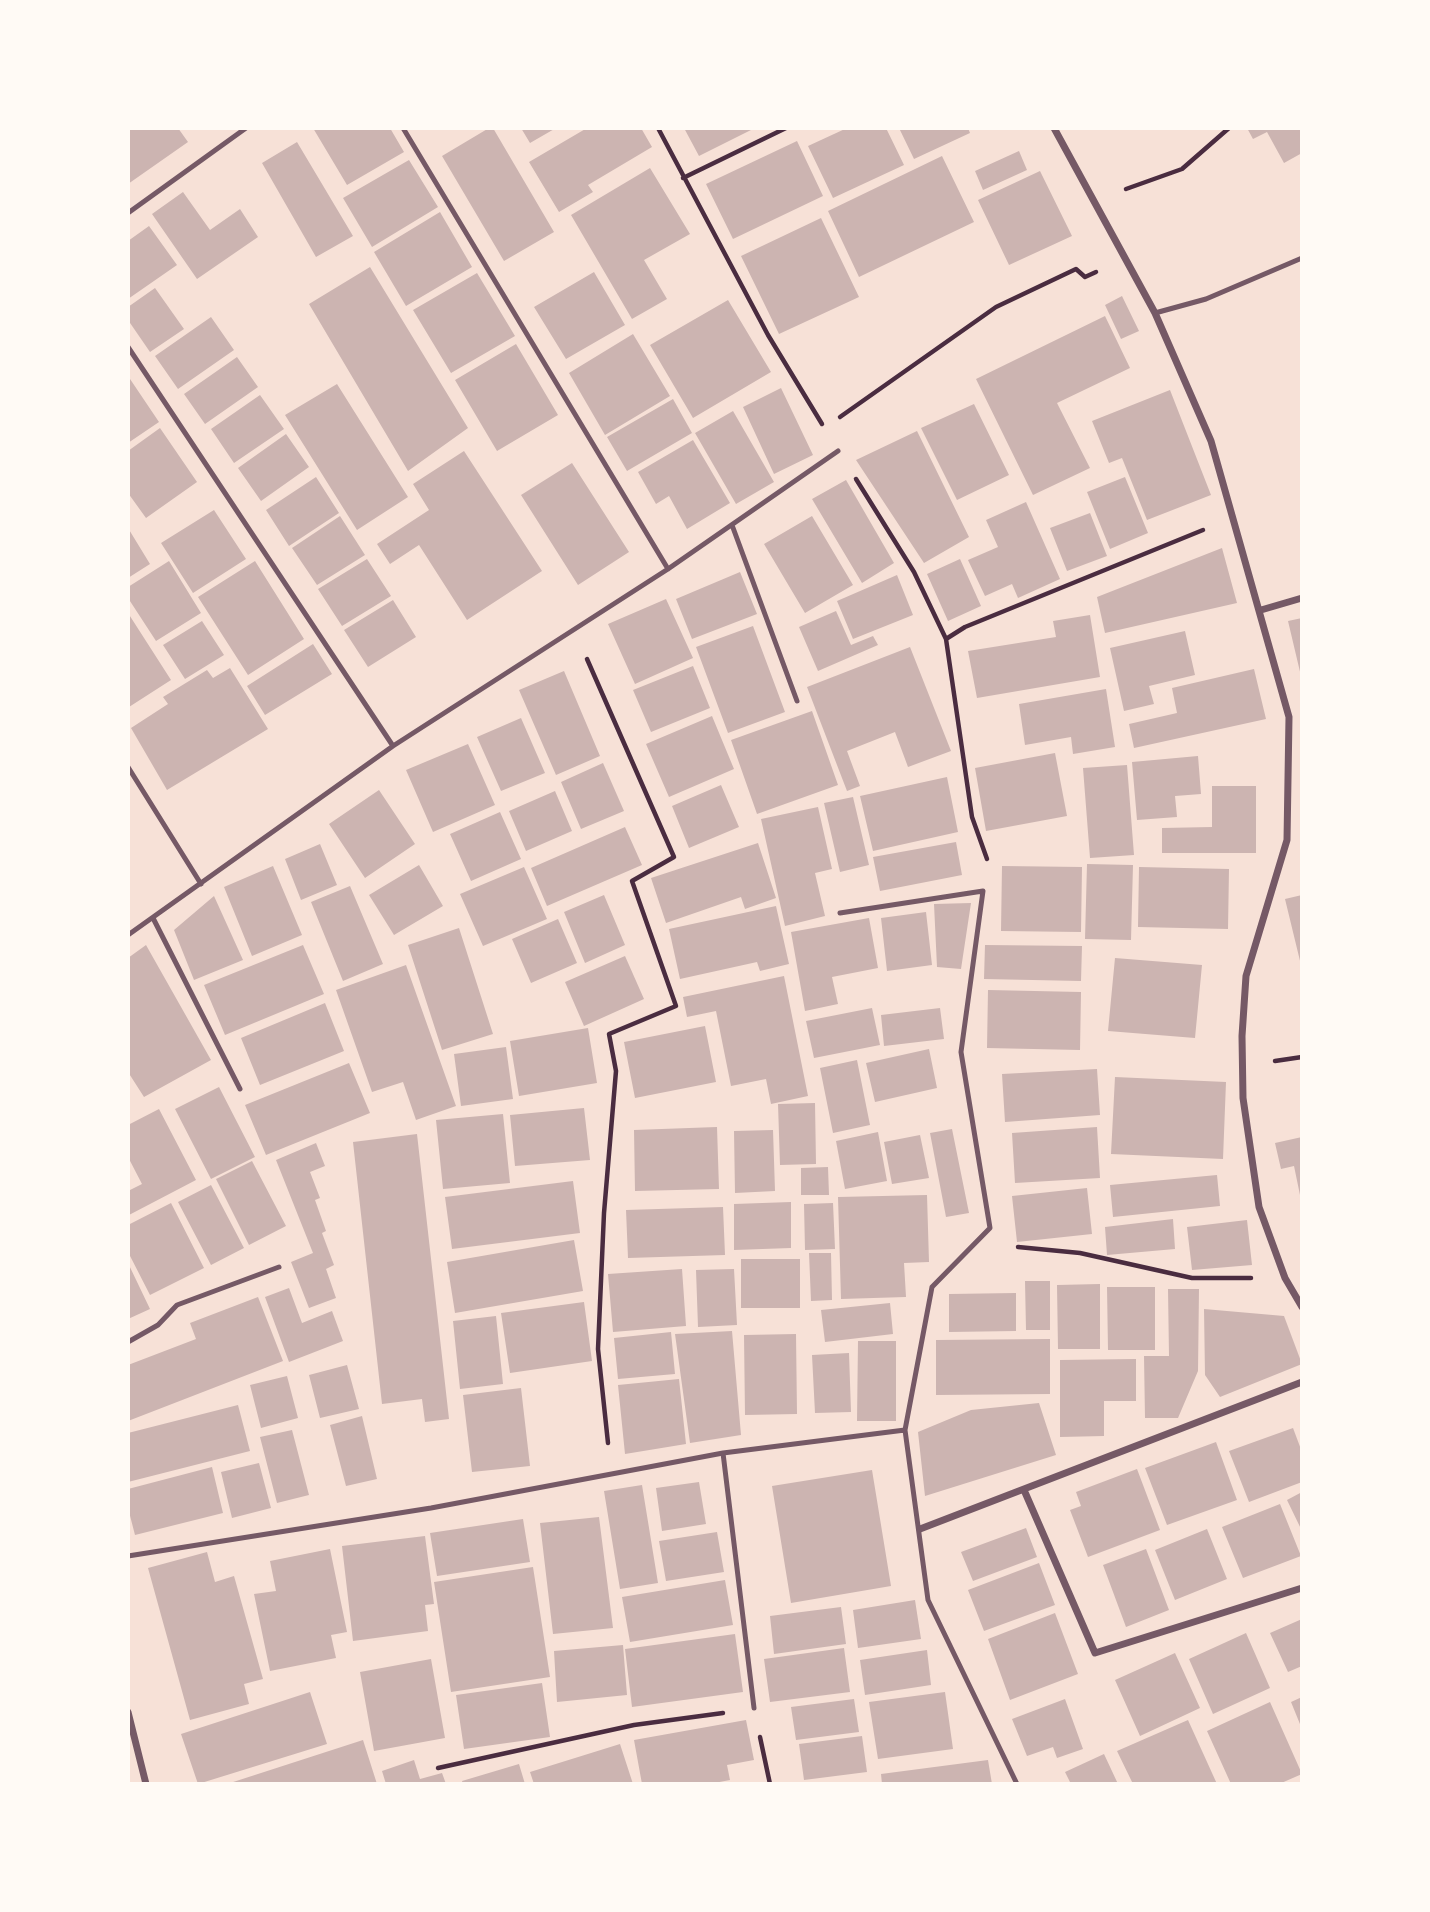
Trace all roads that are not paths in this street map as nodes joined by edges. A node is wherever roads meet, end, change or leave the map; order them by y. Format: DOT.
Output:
graph roads {
  1 [pos="246,128"];
  2 [pos="403,128"];
  3 [pos="1054,128"];
  4 [pos="128,213"];
  5 [pos="1302,258"];
  6 [pos="1155,313"];
  7 [pos="128,347"];
  8 [pos="838,451"];
  9 [pos="732,525"];
  10 [pos="668,569"];
  11 [pos="1302,598"];
  12 [pos="1261,610"];
  13 [pos="797,701"];
  14 [pos="393,746"];
  15 [pos="128,766"];
  16 [pos="201,884"];
  17 [pos="840,913"];
  18 [pos="153,918"];
  19 [pos="128,935"];
  20 [pos="240,1088"];
  21 [pos="279,1267"];
  22 [pos="1302,1307"];
  23 [pos="128,1342"];
  24 [pos="1302,1382"];
  25 [pos="905,1430"];
  26 [pos="723,1453"];
  27 [pos="1024,1490"];
  28 [pos="920,1529"];
  29 [pos="128,1556"];
  30 [pos="1302,1588"];
  31 [pos="754,1708"];
  32 [pos="128,1712"];
  33 [pos="146,1784"];
  34 [pos="1017,1784"];
  1 -- 4 [label="lane"];
  2 -- 10 [label="lane"];
  3 -- 6 [label="street"];
  5 -- 6 [label="lane"];
  6 -- 12 [label="street"];
  7 -- 14 [label="lane"];
  8 -- 9 [label="lane"];
  9 -- 10 [label="lane"];
  9 -- 13 [label="lane"];
  10 -- 14 [label="lane"];
  11 -- 12 [label="street"];
  12 -- 22 [label="street"];
  14 -- 16 [label="lane"];
  15 -- 16 [label="lane"];
  16 -- 18 [label="lane"];
  17 -- 25 [label="lane"];
  18 -- 19 [label="lane"];
  18 -- 20 [label="lane"];
  21 -- 23 [label="lane"];
  24 -- 27 [label="street"];
  25 -- 26 [label="lane"];
  25 -- 28 [label="lane"];
  26 -- 29 [label="lane"];
  26 -- 31 [label="lane"];
  27 -- 28 [label="street"];
  27 -- 30 [label="street"];
  28 -- 34 [label="lane"];
  32 -- 33 [label="street"];
}
